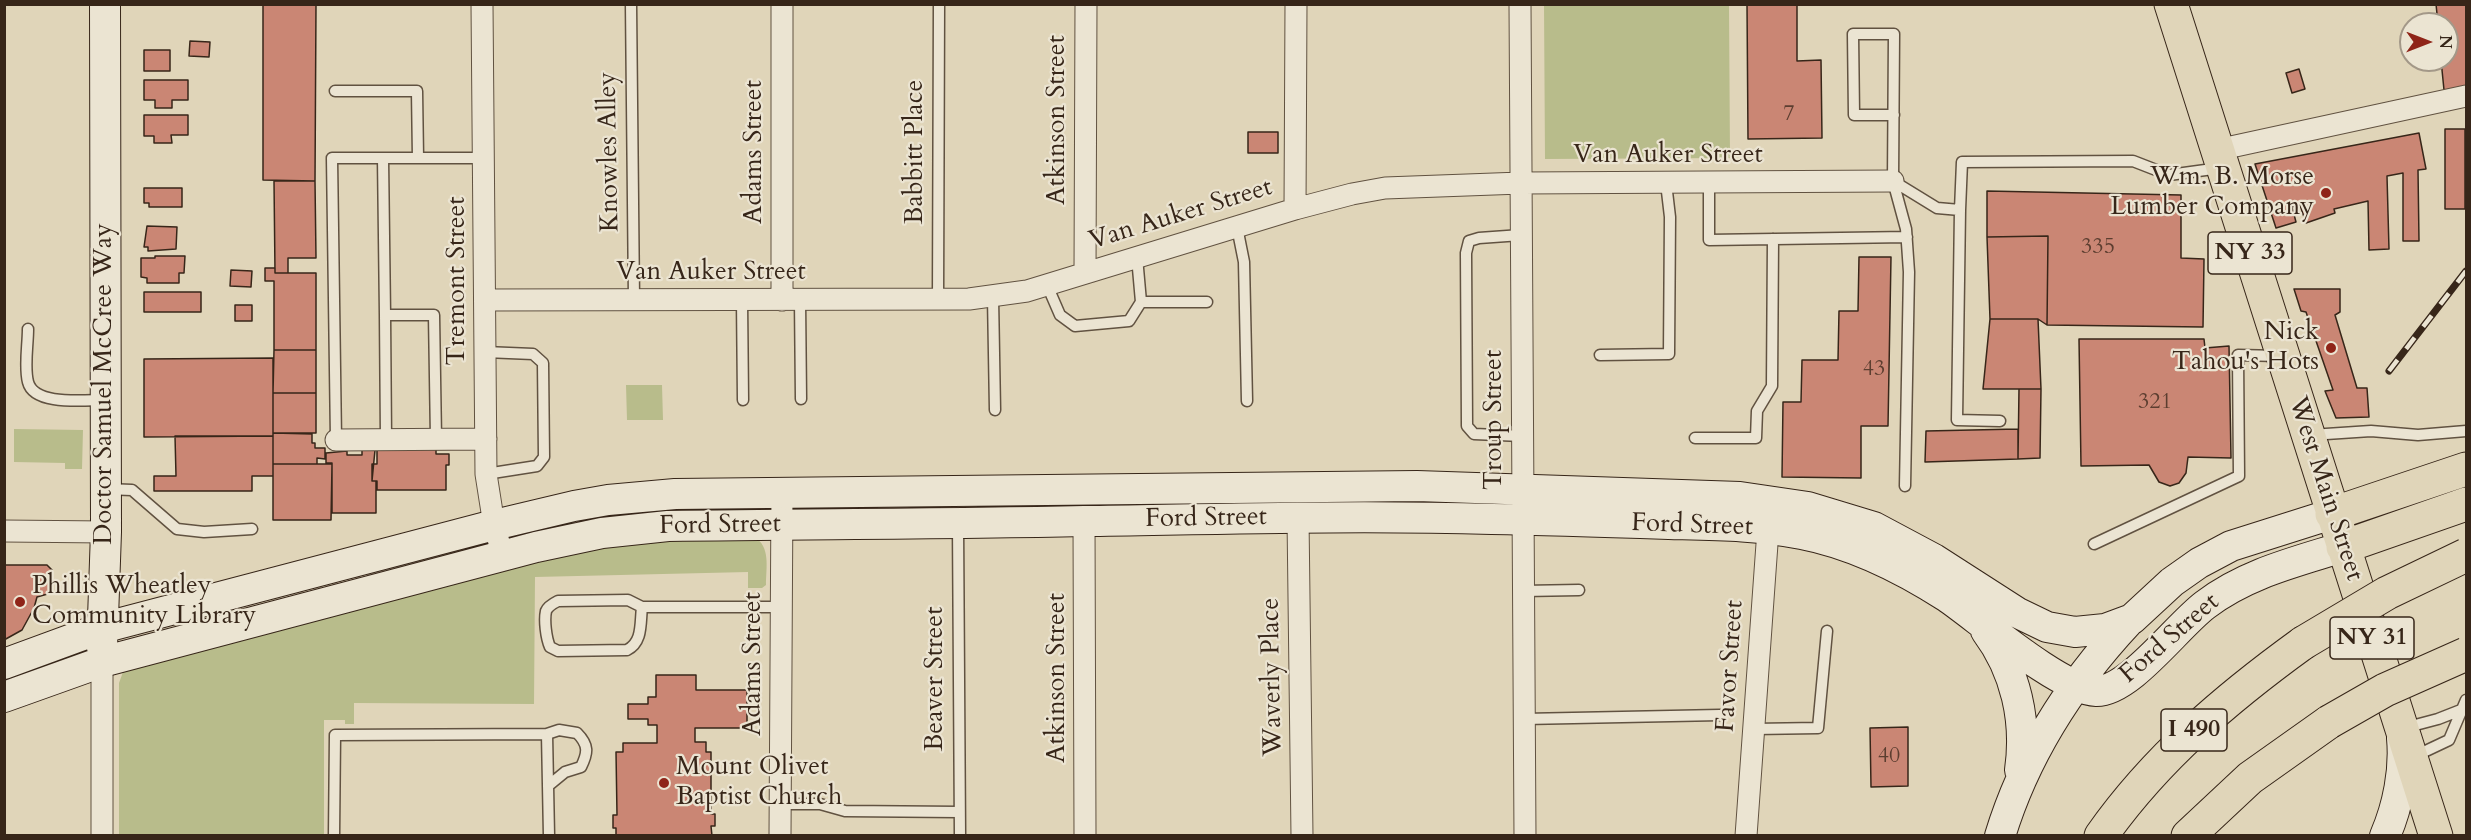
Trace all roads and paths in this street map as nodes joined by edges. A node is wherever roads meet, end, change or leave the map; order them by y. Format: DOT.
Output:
graph roads {
  1 [pos="105,4"];
  2 [pos="482,4"];
  3 [pos="631,4"];
  4 [pos="782,4"];
  5 [pos="939,4"];
  6 [pos="1086,4"];
  7 [pos="1296,4"];
  8 [pos="1520,4"];
  9 [pos="2171,4"];
  10 [pos="335,91"];
  11 [pos="2466,96"];
  12 [pos="1894,115"];
  13 [pos="383,158"];
  14 [pos="418,158"];
  15 [pos="483,158"];
  16 [pos="2220,159"];
  17 [pos="1708,182"];
  18 [pos="1893,182"];
  19 [pos="1521,183"];
  20 [pos="1666,183"];
  21 [pos="1295,210"];
  22 [pos="1960,210"];
  23 [pos="1237,227"];
  24 [pos="1521,235"];
  25 [pos="1906,237"];
  26 [pos="1773,239"];
  27 [pos="1137,257"];
  28 [pos="1085,272"];
  29 [pos="1047,285"];
  30 [pos="993,297"];
  31 [pos="486,300"];
  32 [pos="634,300"];
  33 [pos="742,300"];
  34 [pos="791,300"];
  35 [pos="938,300"];
  36 [pos="1142,302"];
  37 [pos="1207,302"];
  38 [pos="385,315"];
  39 [pos="28,329"];
  40 [pos="485,352"];
  41 [pos="1600,355"];
  42 [pos="2282,357"];
  43 [pos="801,399"];
  44 [pos="106,400"];
  45 [pos="743,400"];
  46 [pos="1247,401"];
  47 [pos="995,410"];
  48 [pos="2000,421"];
  49 [pos="2466,431"];
  50 [pos="2307,435"];
  51 [pos="1522,436"];
  52 [pos="1695,438"];
  53 [pos="436,439"];
  54 [pos="486,439"];
  55 [pos="336,440"];
  56 [pos="386,440"];
  57 [pos="2466,469"];
  58 [pos="486,474"];
  59 [pos="1905,486"];
  60 [pos="106,489"];
  61 [pos="1522,489"];
  62 [pos="782,492"];
  63 [pos="2466,504"];
  64 [pos="1769,514"];
  65 [pos="2332,514"];
  66 [pos="1298,518"];
  67 [pos="1523,519"];
  68 [pos="1084,521"];
  69 [pos="958,523"];
  70 [pos="782,524"];
  71 [pos="494,525"];
  72 [pos="252,529"];
  73 [pos="4,531"];
  74 [pos="106,532"];
  75 [pos="2094,544"];
  76 [pos="2343,547"];
  77 [pos="2466,555"];
  78 [pos="503,556"];
  79 [pos="2466,574"];
  80 [pos="1579,590"];
  81 [pos="1523,591"];
  82 [pos="642,607"];
  83 [pos="781,607"];
  84 [pos="1977,619"];
  85 [pos="2132,619"];
  86 [pos="102,628"];
  87 [pos="1827,631"];
  88 [pos="2303,643"];
  89 [pos="2466,654"];
  90 [pos="102,662"];
  91 [pos="4,664"];
  92 [pos="2075,685"];
  93 [pos="4,697"];
  94 [pos="2464,705"];
  95 [pos="1720,715"];
  96 [pos="1524,719"];
  97 [pos="1754,729"];
  98 [pos="548,734"];
  99 [pos="2406,744"];
  100 [pos="548,786"];
  101 [pos="2014,795"];
  102 [pos="780,804"];
  103 [pos="959,812"];
  104 [pos="102,836"];
  105 [pos="334,836"];
  106 [pos="549,836"];
  107 [pos="780,836"];
  108 [pos="960,836"];
  109 [pos="1085,836"];
  110 [pos="1302,836"];
  111 [pos="1525,836"];
  112 [pos="1746,836"];
  113 [pos="2000,836"];
  114 [pos="2101,836"];
  115 [pos="2188,836"];
  116 [pos="2385,836"];
  117 [pos="2436,836"];
  1 -- 44 [label="main road, Doctor Samuel McCree Way"];
  2 -- 15 [label="street, Tremont Street"];
  3 -- 32 [label="lane, Knowles Alley"];
  4 -- 34 [label="street, Adams Street"];
  5 -- 35 [label="lane, Babbitt Place"];
  6 -- 28 [label="street, Atkinson Street"];
  7 -- 21 [label="street"];
  8 -- 19 [label="street, Troup Street"];
  9 -- 16 [label="main road, West Main Street / NY 33"];
  10 -- 14 [label="lane"];
  11 -- 16 [label="street"];
  12 -- 12 [label="lane"];
  12 -- 18 [label="lane"];
  13 -- 14 [label="lane"];
  13 -- 38 [label="lane"];
  13 -- 55 [label="lane"];
  14 -- 15 [label="lane"];
  15 -- 31 [label="street, Tremont Street"];
  16 -- 22 [label="lane"];
  16 -- 42 [label="main road, West Main Street / NY 33"];
  17 -- 18 [label="street, Van Auker Street"];
  17 -- 20 [label="street, Van Auker Street"];
  17 -- 26 [label="lane"];
  18 -- 22 [label="lane"];
  18 -- 25 [label="lane"];
  19 -- 20 [label="street, Van Auker Street"];
  19 -- 21 [label="street, Van Auker Street"];
  19 -- 24 [label="street, Troup Street"];
  20 -- 41 [label="lane"];
  21 -- 23 [label="street, Van Auker Street"];
  22 -- 48 [label="lane"];
  23 -- 27 [label="street, Van Auker Street"];
  23 -- 46 [label="lane"];
  24 -- 51 [label="street, Troup Street"];
  24 -- 51 [label="lane"];
  25 -- 26 [label="lane"];
  25 -- 59 [label="lane"];
  26 -- 52 [label="lane"];
  27 -- 28 [label="street, Van Auker Street"];
  27 -- 36 [label="lane"];
  28 -- 29 [label="street, Van Auker Street"];
  29 -- 30 [label="street, Van Auker Street"];
  29 -- 36 [label="lane"];
  30 -- 35 [label="street, Van Auker Street"];
  30 -- 47 [label="lane"];
  31 -- 32 [label="street, Van Auker Street"];
  31 -- 40 [label="street, Tremont Street"];
  32 -- 33 [label="street, Van Auker Street"];
  33 -- 34 [label="street, Van Auker Street"];
  33 -- 45 [label="lane"];
  34 -- 35 [label="street, Van Auker Street"];
  34 -- 43 [label="lane"];
  36 -- 37 [label="lane"];
  38 -- 53 [label="lane"];
  38 -- 56 [label="lane"];
  39 -- 44 [label="lane"];
  40 -- 54 [label="street, Tremont Street"];
  40 -- 58 [label="lane"];
  42 -- 50 [label="main road, West Main Street / NY 33"];
  42 -- 75 [label="lane"];
  44 -- 60 [label="main road, Doctor Samuel McCree Way"];
  49 -- 50 [label="lane"];
  50 -- 65 [label="main road, West Main Street / NY 33"];
  51 -- 61 [label="street, Troup Street"];
  53 -- 54 [label="street"];
  53 -- 56 [label="street"];
  54 -- 58 [label="street, Tremont Street"];
  55 -- 56 [label="street"];
  57 -- 65 [label="main road"];
  58 -- 71 [label="street, Tremont Street"];
  60 -- 72 [label="lane"];
  60 -- 74 [label="main road, Doctor Samuel McCree Way"];
  61 -- 62 [label="main road, Ford Street"];
  61 -- 64 [label="main road, Ford Street"];
  61 -- 67 [label="street, Troup Street"];
  62 -- 70 [label="street, Adams Street"];
  62 -- 71 [label="main road, Ford Street"];
  63 -- 76 [label="main road"];
  64 -- 67 [label="main road, Ford Street"];
  64 -- 84 [label="main road, Ford Street"];
  64 -- 85 [label="main road, Ford Street"];
  64 -- 97 [label="street, Favor Street"];
  65 -- 76 [label="main road, West Main Street / NY 31"];
  65 -- 85 [label="main road, Ford Street"];
  66 -- 67 [label="main road, Ford Street"];
  66 -- 68 [label="main road, Ford Street"];
  66 -- 110 [label="street, Waverly Place"];
  67 -- 81 [label="street, Troup Street"];
  68 -- 69 [label="main road, Ford Street"];
  68 -- 109 [label="street, Atkinson Street"];
  69 -- 70 [label="main road, Ford Street"];
  69 -- 103 [label="lane, Beaver Street"];
  70 -- 78 [label="main road, Ford Street"];
  70 -- 83 [label="street, Adams Street"];
  71 -- 78 [label="street, Tremont Street"];
  71 -- 86 [label="main road, Ford Street"];
  73 -- 74 [label="street"];
  74 -- 86 [label="main road, Doctor Samuel McCree Way"];
  76 -- 92 [label="main road, Ford Street"];
  76 -- 99 [label="main road, West Main Street / NY 31"];
  77 -- 88 [label="main road, I 490, bridge"];
  78 -- 90 [label="main road, Ford Street"];
  79 -- 88 [label="main road, bridge"];
  80 -- 81 [label="lane"];
  81 -- 96 [label="street, Troup Street"];
  82 -- 82 [label="lane"];
  82 -- 83 [label="lane"];
  83 -- 102 [label="street, Adams Street"];
  84 -- 92 [label="main road, Ford Street"];
  84 -- 101 [label="main road"];
  85 -- 92 [label="main road"];
  86 -- 90 [label="main road, Doctor Samuel McCree Way"];
  86 -- 91 [label="main road, Ford Street"];
  87 -- 97 [label="lane"];
  88 -- 114 [label="main road, I 490"];
  89 -- 115 [label="main road, I 490, bridge"];
  90 -- 93 [label="main road, Ford Street"];
  90 -- 104 [label="street, Doctor Samuel McCree Way"];
  92 -- 101 [label="main road"];
  94 -- 99 [label="lane"];
  94 -- 99 [label="lane"];
  95 -- 96 [label="lane"];
  96 -- 111 [label="street, Troup Street"];
  97 -- 112 [label="street, Favor Street"];
  98 -- 100 [label="lane"];
  98 -- 100 [label="lane"];
  98 -- 105 [label="lane"];
  99 -- 116 [label="main road, NY 31"];
  99 -- 117 [label="main road, West Main Street / NY 31"];
  100 -- 106 [label="lane"];
  101 -- 113 [label="main road"];
  102 -- 103 [label="lane"];
  102 -- 107 [label="street, Adams Street"];
  103 -- 108 [label="lane, Beaver Street"];
}
